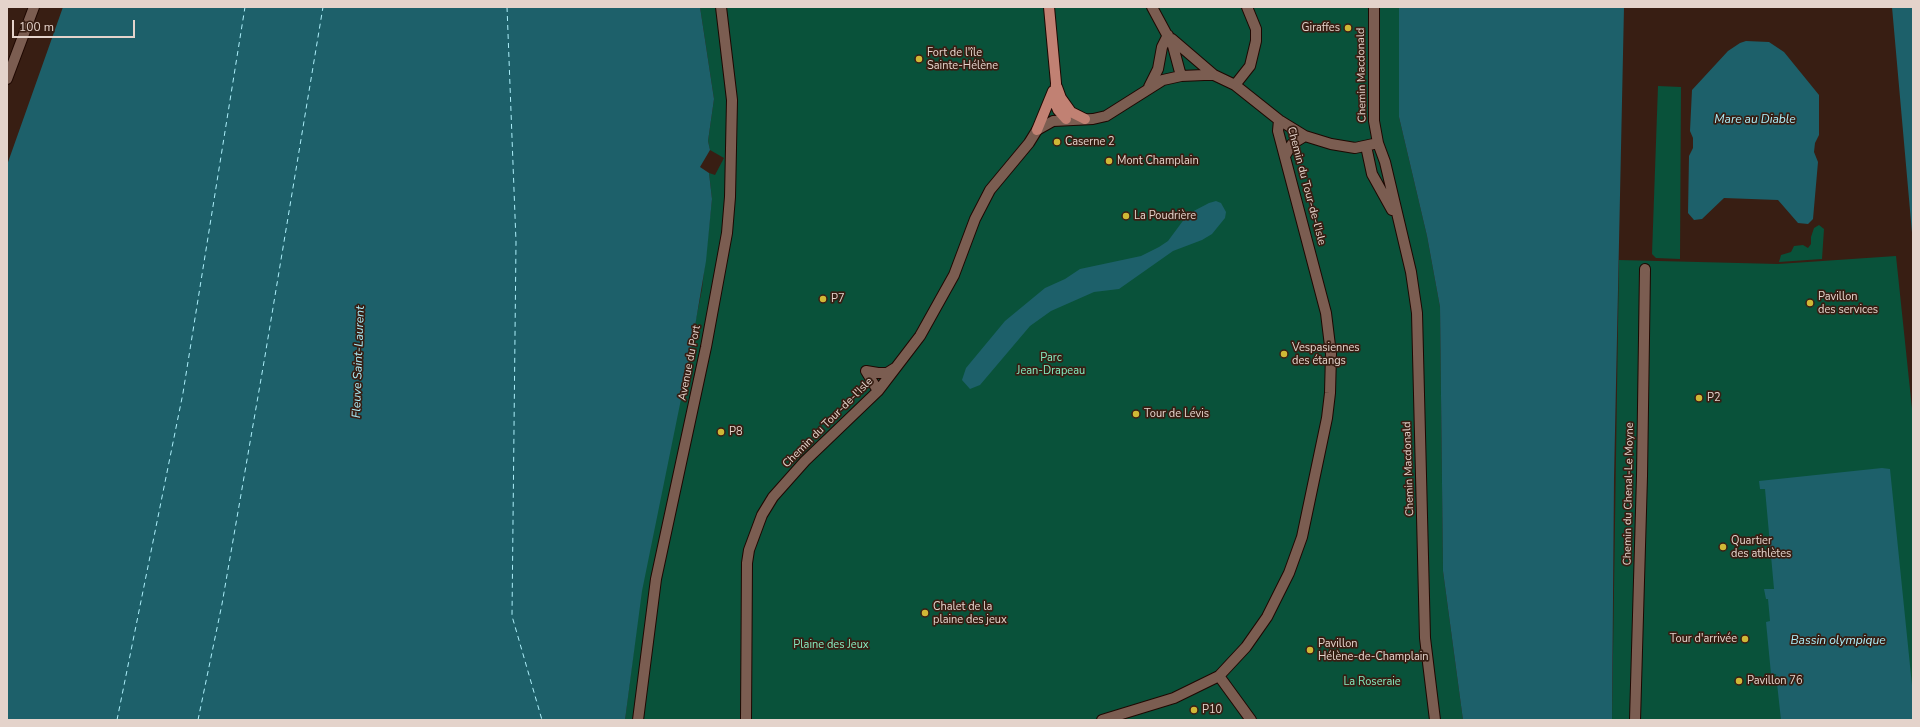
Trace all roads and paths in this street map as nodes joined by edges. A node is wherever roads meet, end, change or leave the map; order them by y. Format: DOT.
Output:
graph roads {
  1 [pos="34,7"];
  2 [pos="721,7"];
  3 [pos="1049,7"];
  4 [pos="1152,7"];
  5 [pos="1247,7"];
  6 [pos="1374,7"];
  7 [pos="1168,35"];
  8 [pos="1214,75"];
  9 [pos="1181,76"];
  10 [pos="7,79"];
  11 [pos="1056,83"];
  12 [pos="1235,85"];
  13 [pos="1148,89"];
  14 [pos="1106,116"];
  15 [pos="1066,119"];
  16 [pos="1085,119"];
  17 [pos="1279,120"];
  18 [pos="1037,130"];
  19 [pos="1305,136"];
  20 [pos="1378,143"];
  21 [pos="1366,146"];
  22 [pos="1286,156"];
  23 [pos="1389,176"];
  24 [pos="1375,180"];
  25 [pos="1397,218"];
  26 [pos="1645,269"];
  27 [pos="896,368"];
  28 [pos="878,391"];
  29 [pos="1219,676"];
  30 [pos="638,720"];
  31 [pos="746,720"];
  32 [pos="1102,720"];
  33 [pos="1251,720"];
  34 [pos="1435,720"];
  35 [pos="1635,720"];
  1 -- 10 [label="street"];
  2 -- 30 [label="street, Avenue du Port"];
  3 -- 11 [label="main road"];
  4 -- 7 [label="street"];
  5 -- 12 [label="street"];
  6 -- 20 [label="street, Chemin Macdonald"];
  7 -- 8 [label="street"];
  7 -- 9 [label="street"];
  7 -- 13 [label="street"];
  8 -- 9 [label="street, Chemin du Tour-de-l'Isle"];
  8 -- 12 [label="street, Chemin du Tour-de-l'Isle"];
  9 -- 13 [label="street, Chemin du Tour-de-l'Isle"];
  11 -- 15 [label="main road"];
  11 -- 16 [label="main road"];
  11 -- 18 [label="main road"];
  12 -- 17 [label="street, Chemin du Tour-de-l'Isle"];
  13 -- 14 [label="street, Chemin du Tour-de-l'Isle"];
  14 -- 15 [label="street"];
  14 -- 16 [label="street, Chemin du Tour-de-l'Isle"];
  15 -- 16 [label="street, Chemin du Tour-de-l'Isle"];
  15 -- 18 [label="street, Chemin du Tour-de-l'Isle"];
  17 -- 19 [label="street"];
  17 -- 22 [label="street, Chemin du Tour-de-l'Isle"];
  18 -- 27 [label="street, Chemin du Tour-de-l'Isle"];
  19 -- 21 [label="street"];
  19 -- 22 [label="street"];
  20 -- 21 [label="street"];
  20 -- 23 [label="street, Chemin Macdonald"];
  21 -- 24 [label="street, Chemin Macdonald"];
  22 -- 29 [label="street, Chemin du Tour-de-l'Isle"];
  23 -- 24 [label="street"];
  23 -- 25 [label="street, Chemin Macdonald"];
  24 -- 25 [label="street, Chemin Macdonald"];
  25 -- 34 [label="street, Chemin Macdonald"];
  26 -- 35 [label="street, Chemin du Chenal-Le Moyne"];
  27 -- 28 [label="street, Chemin du Tour-de-l'Isle"];
  27 -- 28 [label="street"];
  28 -- 31 [label="street, Chemin du Tour-de-l'Isle"];
  29 -- 32 [label="street, Chemin du Tour-de-l'Isle"];
  29 -- 33 [label="street"];
}
